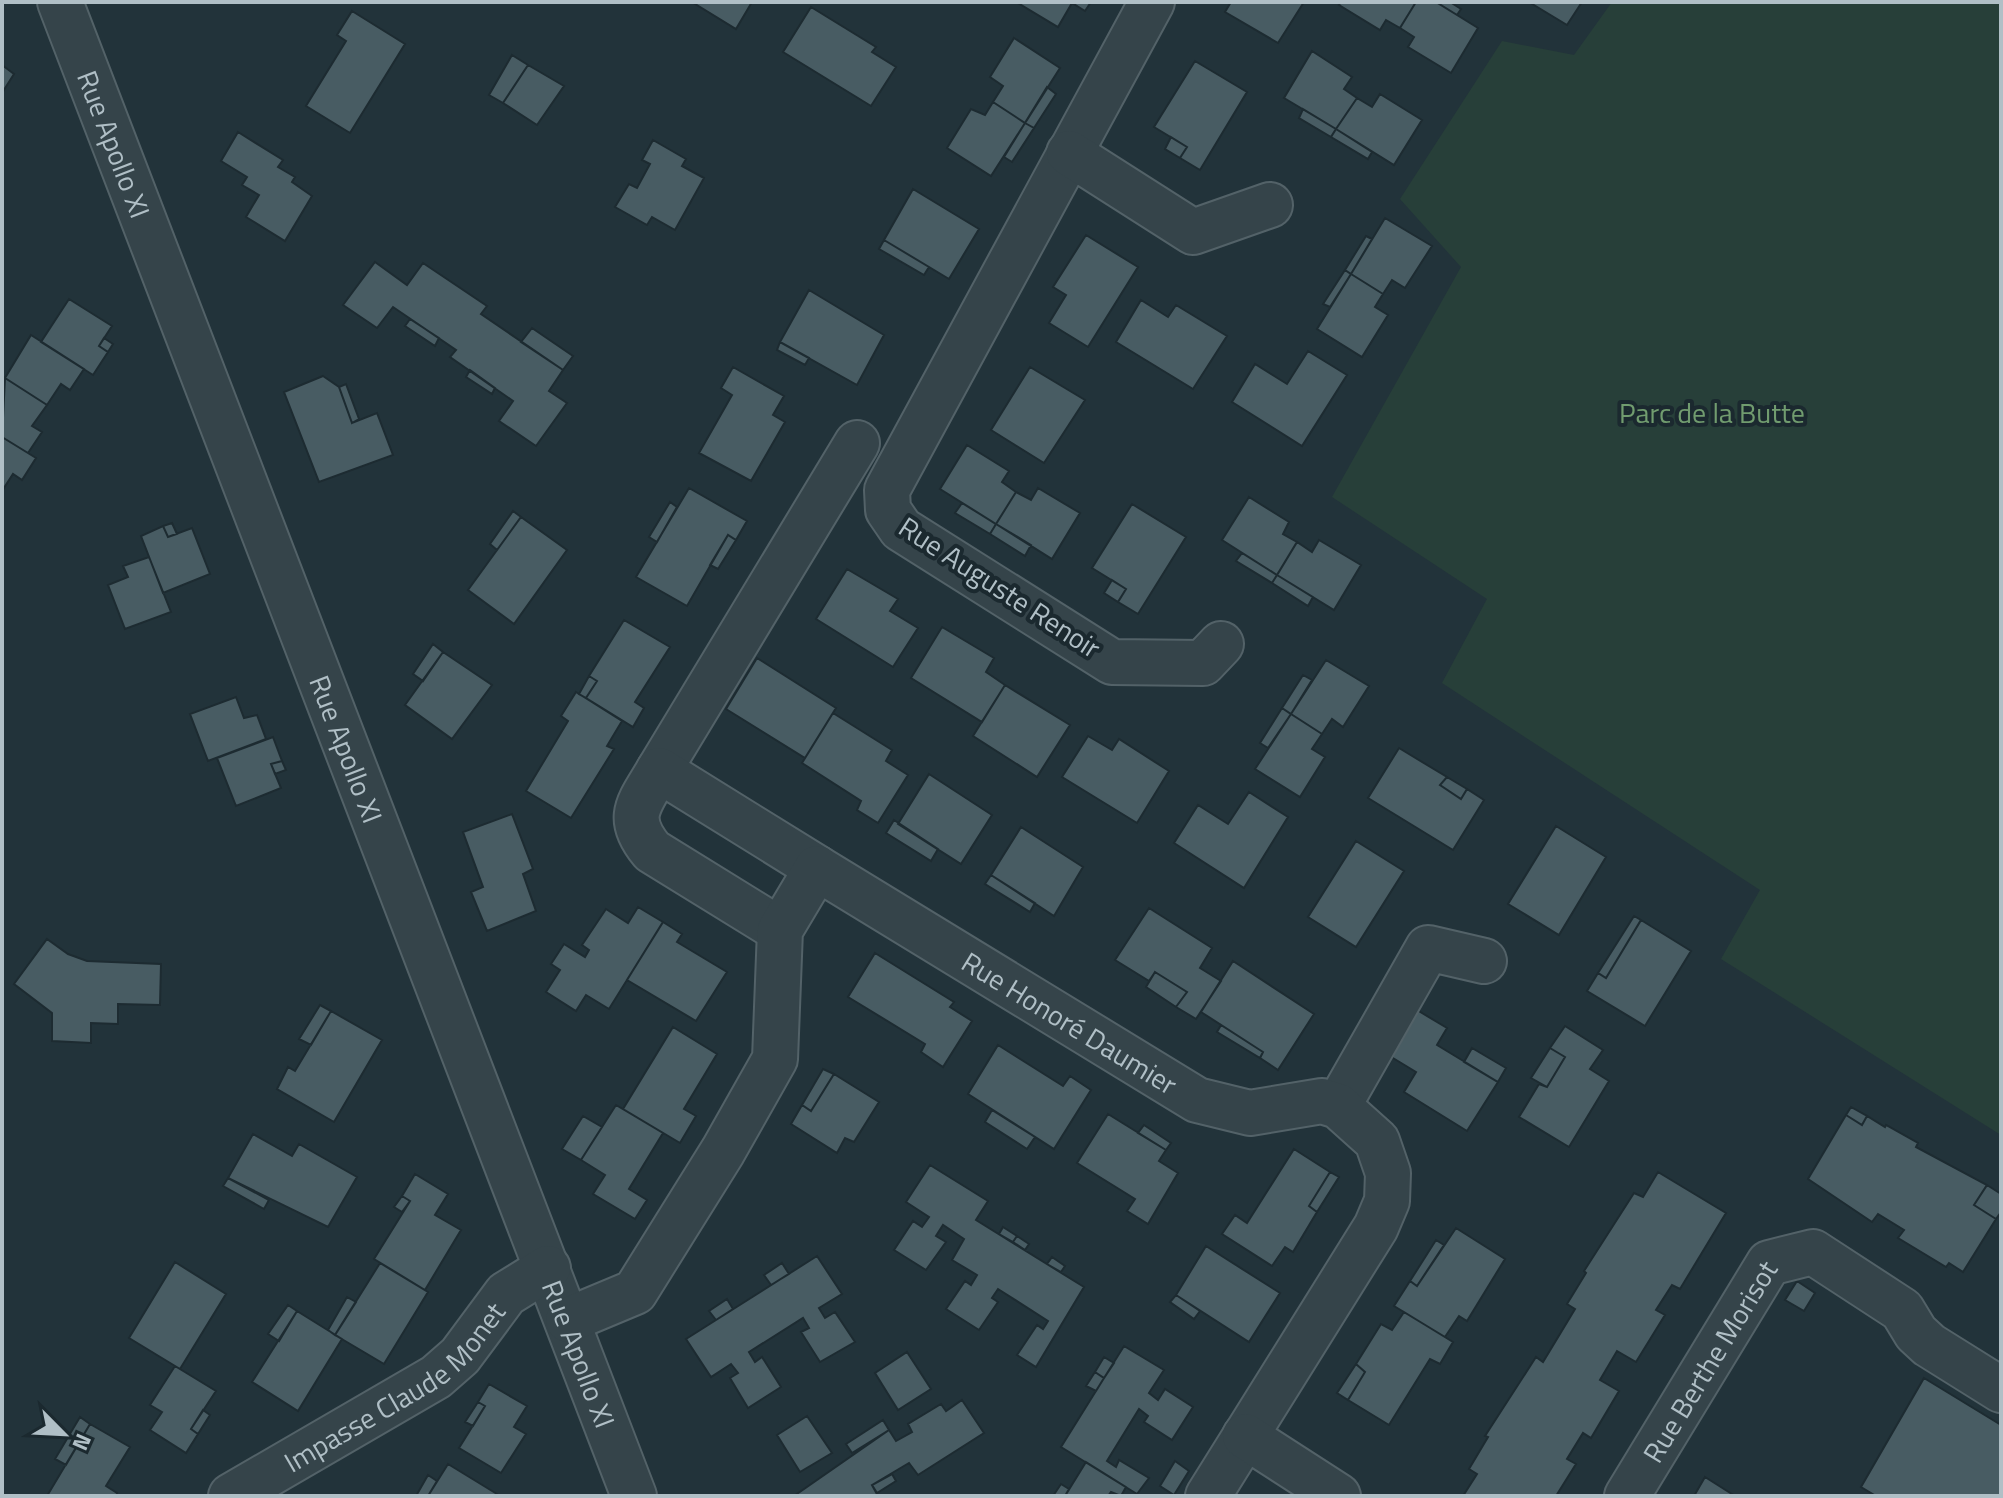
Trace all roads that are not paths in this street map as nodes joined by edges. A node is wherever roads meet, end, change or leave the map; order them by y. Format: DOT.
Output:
graph roads {
  1 [pos="60,2"];
  2 [pos="1152,2"];
  3 [pos="1069,153"];
  4 [pos="1270,205"];
  5 [pos="857,443"];
  6 [pos="1221,644"];
  7 [pos="659,770"];
  8 [pos="817,868"];
  9 [pos="780,930"];
  10 [pos="1484,961"];
  11 [pos="1338,1106"];
  12 [pos="548,1268"];
  13 [pos="568,1320"];
  14 [pos="2001,1390"];
  15 [pos="1245,1436"];
  16 [pos="231,1496"];
  17 [pos="634,1496"];
  18 [pos="1208,1496"];
  19 [pos="1338,1496"];
  20 [pos="1627,1496"];
  1 -- 12 [label="street, Rue Apollo XI"];
  2 -- 3 [label="street, Rue Auguste Renoir"];
  3 -- 4 [label="street"];
  3 -- 6 [label="street, Rue Auguste Renoir"];
  5 -- 7 [label="street"];
  7 -- 8 [label="street, Rue Honoré Daumier"];
  7 -- 9 [label="street"];
  8 -- 9 [label="street"];
  8 -- 11 [label="street, Rue Honoré Daumier"];
  9 -- 13 [label="street"];
  10 -- 11 [label="street"];
  11 -- 15 [label="street"];
  12 -- 13 [label="street, Rue Apollo XI"];
  12 -- 16 [label="street, Impasse Claude Monet"];
  13 -- 17 [label="street, Rue Apollo XI"];
  14 -- 20 [label="street, Rue Berthe Morisot"];
  15 -- 18 [label="street"];
  15 -- 19 [label="street"];
}
